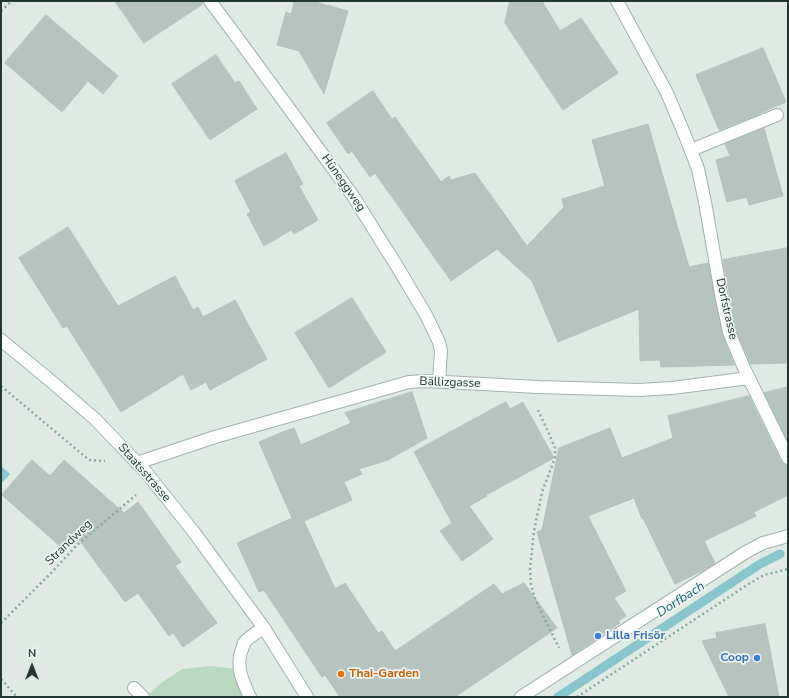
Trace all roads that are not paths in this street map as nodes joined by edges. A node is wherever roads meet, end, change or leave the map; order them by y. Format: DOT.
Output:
graph roads {
  1 [pos="210,1"];
  2 [pos="617,1"];
  3 [pos="777,114"];
  4 [pos="691,150"];
  5 [pos="1,340"];
  6 [pos="749,378"];
  7 [pos="439,382"];
  8 [pos="788,458"];
  9 [pos="137,463"];
  10 [pos="788,536"];
  11 [pos="264,628"];
  12 [pos="134,688"];
  13 [pos="143,697"];
  14 [pos="250,697"];
  15 [pos="307,697"];
  16 [pos="521,697"];
  1 -- 7 [label="street, Hüneggweg"];
  2 -- 4 [label="street, Dorfstrasse"];
  3 -- 4 [label="street"];
  4 -- 6 [label="street, Dorfstrasse"];
  5 -- 9 [label="street, Staatsstrasse"];
  6 -- 7 [label="street, Bällizgasse"];
  6 -- 8 [label="street, Dorfstrasse"];
  7 -- 9 [label="street, Bällizgasse"];
  9 -- 11 [label="street, Staatsstrasse"];
  10 -- 16 [label="street"];
  11 -- 14 [label="street"];
  11 -- 15 [label="street, Staatsstrasse"];
  12 -- 13 [label="street"];
}
